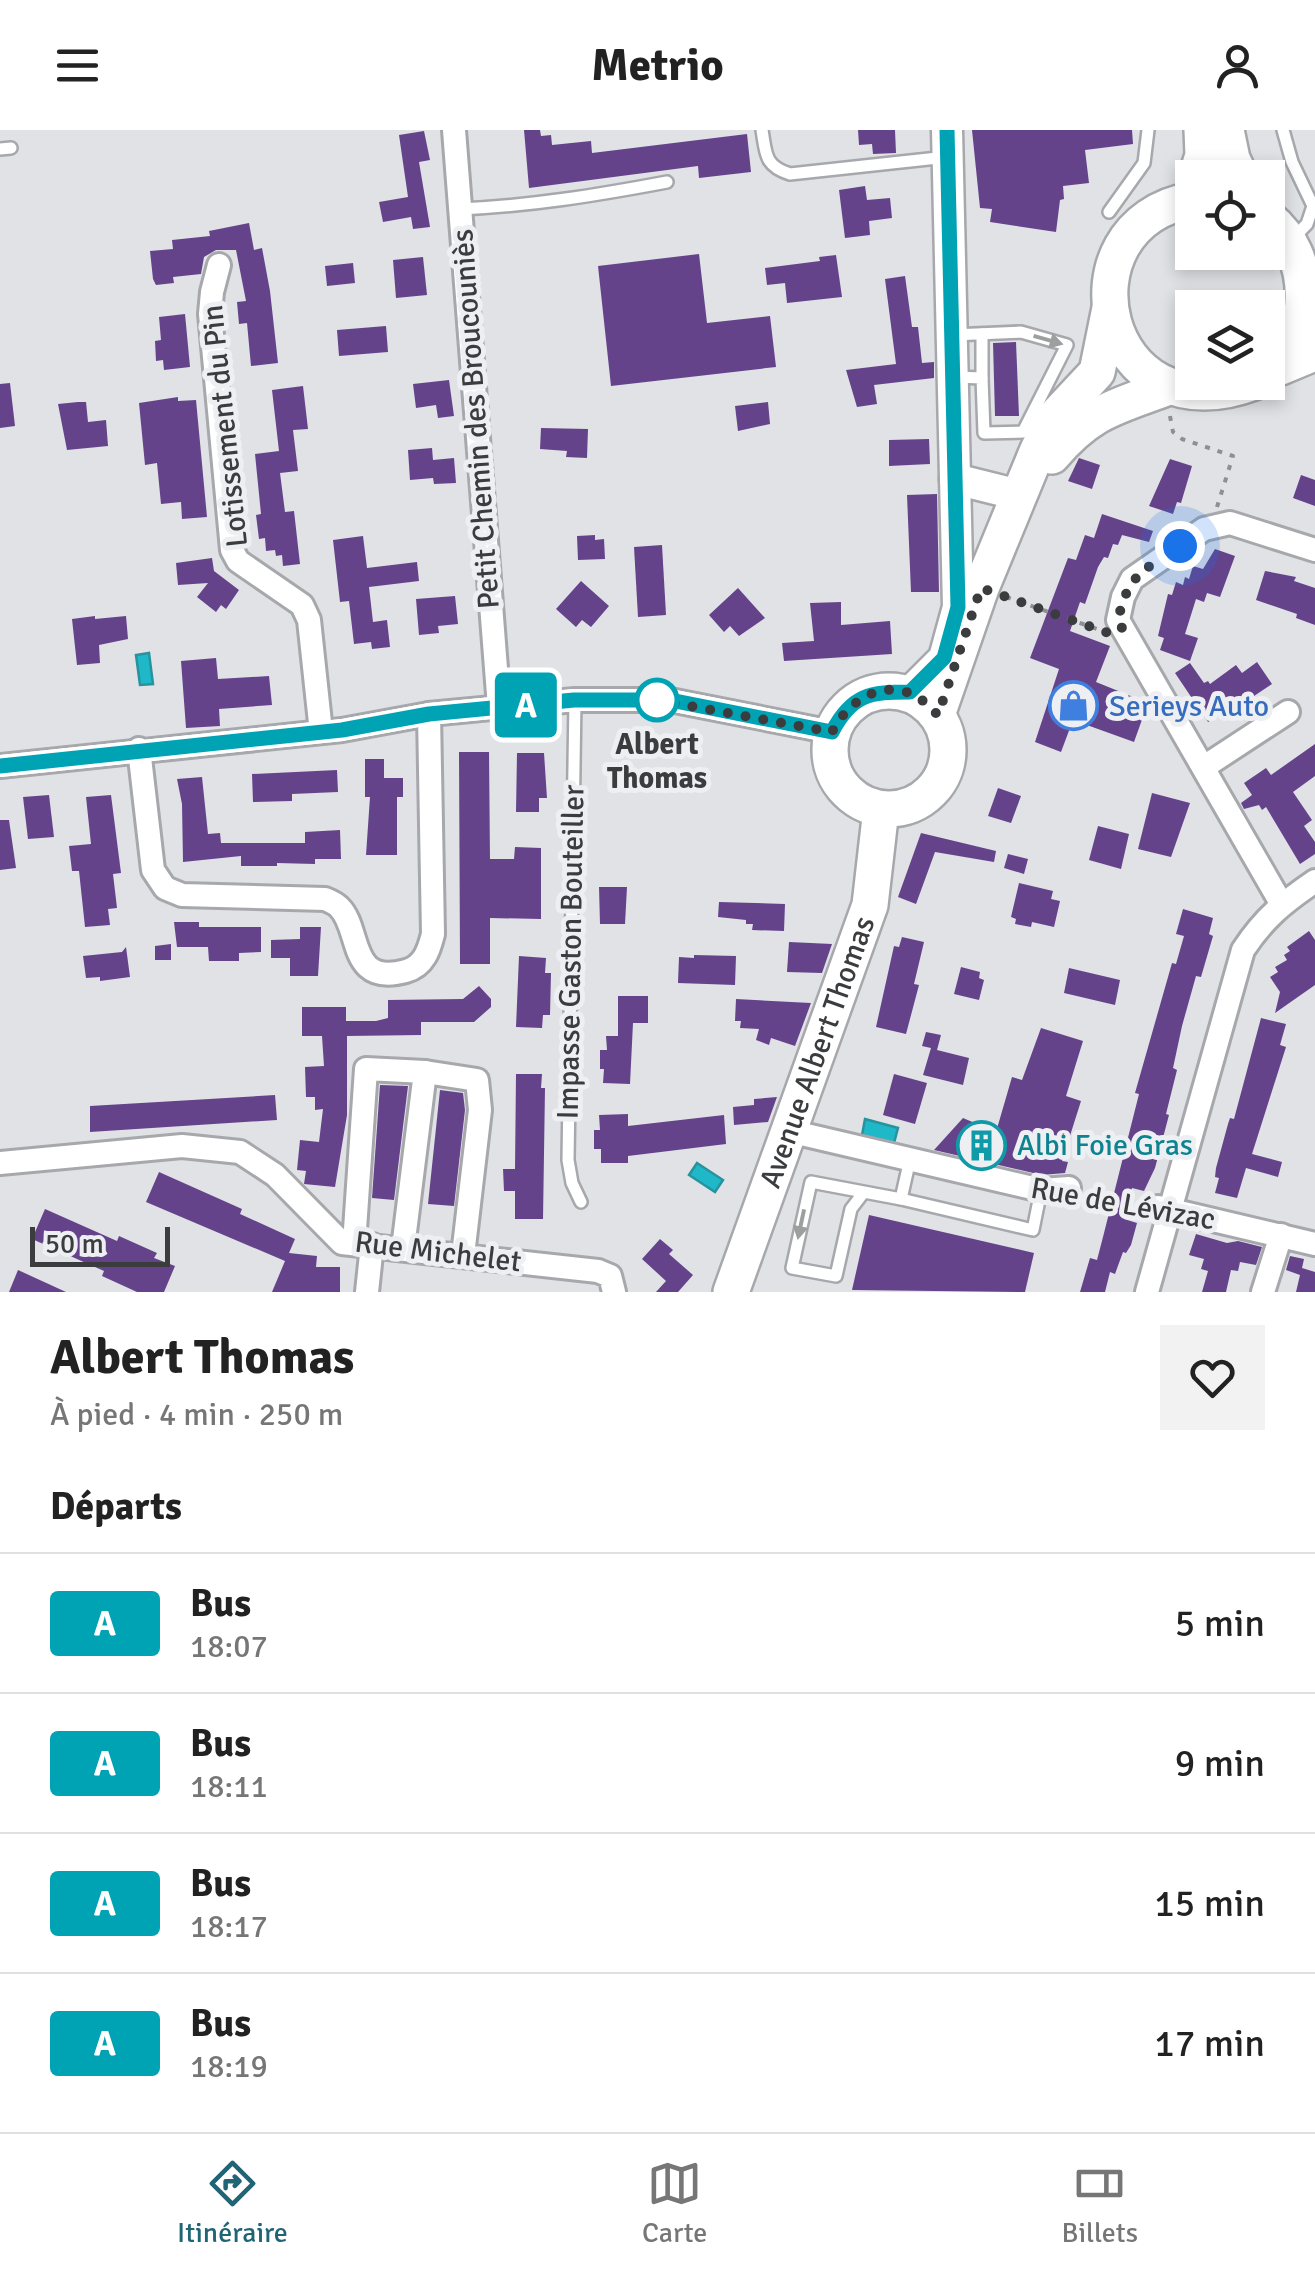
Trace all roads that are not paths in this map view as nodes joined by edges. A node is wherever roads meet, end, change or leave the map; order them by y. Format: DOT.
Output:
graph roads {
  1 [pos="454,130"];
  2 [pos="762,130"];
  3 [pos="1148,130"];
  4 [pos="1202,130"];
  5 [pos="1226,130"];
  6 [pos="1282,130"];
  7 [pos="947,144"];
  8 [pos="1201,160"];
  9 [pos="1232,160"];
  10 [pos="667,182"];
  11 [pos="1175,200"];
  12 [pos="460,209"];
  13 [pos="1109,212"];
  14 [pos="1285,229"];
  15 [pos="1285,241"];
  16 [pos="219,266"];
  17 [pos="1311,298"];
  18 [pos="1110,308"];
  19 [pos="982,334"];
  20 [pos="952,335"];
  21 [pos="1285,358"];
  22 [pos="968,377"];
  23 [pos="1176,400"];
  24 [pos="1169,402"];
  25 [pos="955,479"];
  26 [pos="1020,495"];
  27 [pos="1315,550"];
  28 [pos="910,692"];
  29 [pos="574,700"];
  30 [pos="499,707"];
  31 [pos="1288,712"];
  32 [pos="429,714"];
  33 [pos="938,715"];
  34 [pos="321,732"];
  35 [pos="832,732"];
  36 [pos="139,749"];
  37 [pos="0,766"];
  38 [pos="1204,767"];
  39 [pos="881,809"];
  40 [pos="1315,881"];
  41 [pos="1282,903"];
  42 [pos="424,1072"];
  43 [pos="789,1131"];
  44 [pos="910,1159"];
  45 [pos="0,1163"];
  46 [pos="1069,1188"];
  47 [pos="1041,1190"];
  48 [pos="864,1192"];
  49 [pos="901,1199"];
  50 [pos="581,1202"];
  51 [pos="1162,1208"];
  52 [pos="1282,1235"];
  53 [pos="363,1244"];
  54 [pos="1315,1244"];
  55 [pos="403,1248"];
  56 [pos="463,1255"];
  57 [pos="367,1292"];
  58 [pos="614,1292"];
  59 [pos="731,1292"];
  60 [pos="1147,1292"];
  61 [pos="1263,1292"];
  1 -- 12 [label="street, Petit Chemin des Broucouniès"];
  2 -- 7 [label="lane"];
  3 -- 13 [label="lane"];
  4 -- 8 [label="main road"];
  5 -- 9 [label="main road"];
  6 -- 14 [label="lane"];
  7 -- 20 [label="street"];
  10 -- 12 [label="lane"];
  11 -- 18 [label="main road"];
  12 -- 30 [label="street, Petit Chemin des Broucouniès"];
  15 -- 17 [label="main road"];
  16 -- 34 [label="street, Lotissement du Pin"];
  17 -- 21 [label="main road"];
  18 -- 24 [label="main road"];
  18 -- 26 [label="main road"];
  19 -- 20 [label="lane"];
  19 -- 22 [label="lane"];
  19 -- 22 [label="lane, one-way"];
  20 -- 22 [label="street"];
  22 -- 25 [label="street"];
  23 -- 24 [label="main road"];
  24 -- 26 [label="main road"];
  25 -- 26 [label="street"];
  25 -- 28 [label="street"];
  26 -- 33 [label="main road"];
  27 -- 38 [label="street"];
  28 -- 33 [label="main road"];
  28 -- 35 [label="main road"];
  29 -- 30 [label="street"];
  29 -- 35 [label="street"];
  29 -- 50 [label="lane, Impasse Gaston Bouteiller"];
  30 -- 32 [label="street"];
  31 -- 38 [label="street"];
  32 -- 34 [label="street"];
  32 -- 36 [label="street"];
  33 -- 39 [label="main road"];
  34 -- 36 [label="street"];
  35 -- 39 [label="main road"];
  36 -- 37 [label="street"];
  38 -- 41 [label="street"];
  39 -- 43 [label="main road, Avenue Albert Thomas"];
  40 -- 41 [label="street"];
  41 -- 51 [label="street"];
  42 -- 53 [label="street"];
  42 -- 55 [label="street"];
  42 -- 56 [label="street"];
  43 -- 44 [label="street, Rue de Lévizac"];
  43 -- 59 [label="main road, Avenue Albert Thomas"];
  44 -- 47 [label="street, Rue de Lévizac"];
  44 -- 49 [label="lane"];
  45 -- 53 [label="street, Rue Michelet"];
  46 -- 47 [label="street, Rue de Lévizac"];
  47 -- 49 [label="lane"];
  48 -- 48 [label="lane, one-way"];
  48 -- 49 [label="lane"];
  51 -- 52 [label="street, Rue de Lévizac"];
  51 -- 60 [label="street"];
  52 -- 54 [label="street, Rue de Lévizac"];
  52 -- 61 [label="street"];
  53 -- 55 [label="street, Rue Michelet"];
  53 -- 57 [label="street"];
  55 -- 56 [label="street, Rue Michelet"];
  56 -- 58 [label="street, Rue Michelet"];
}
